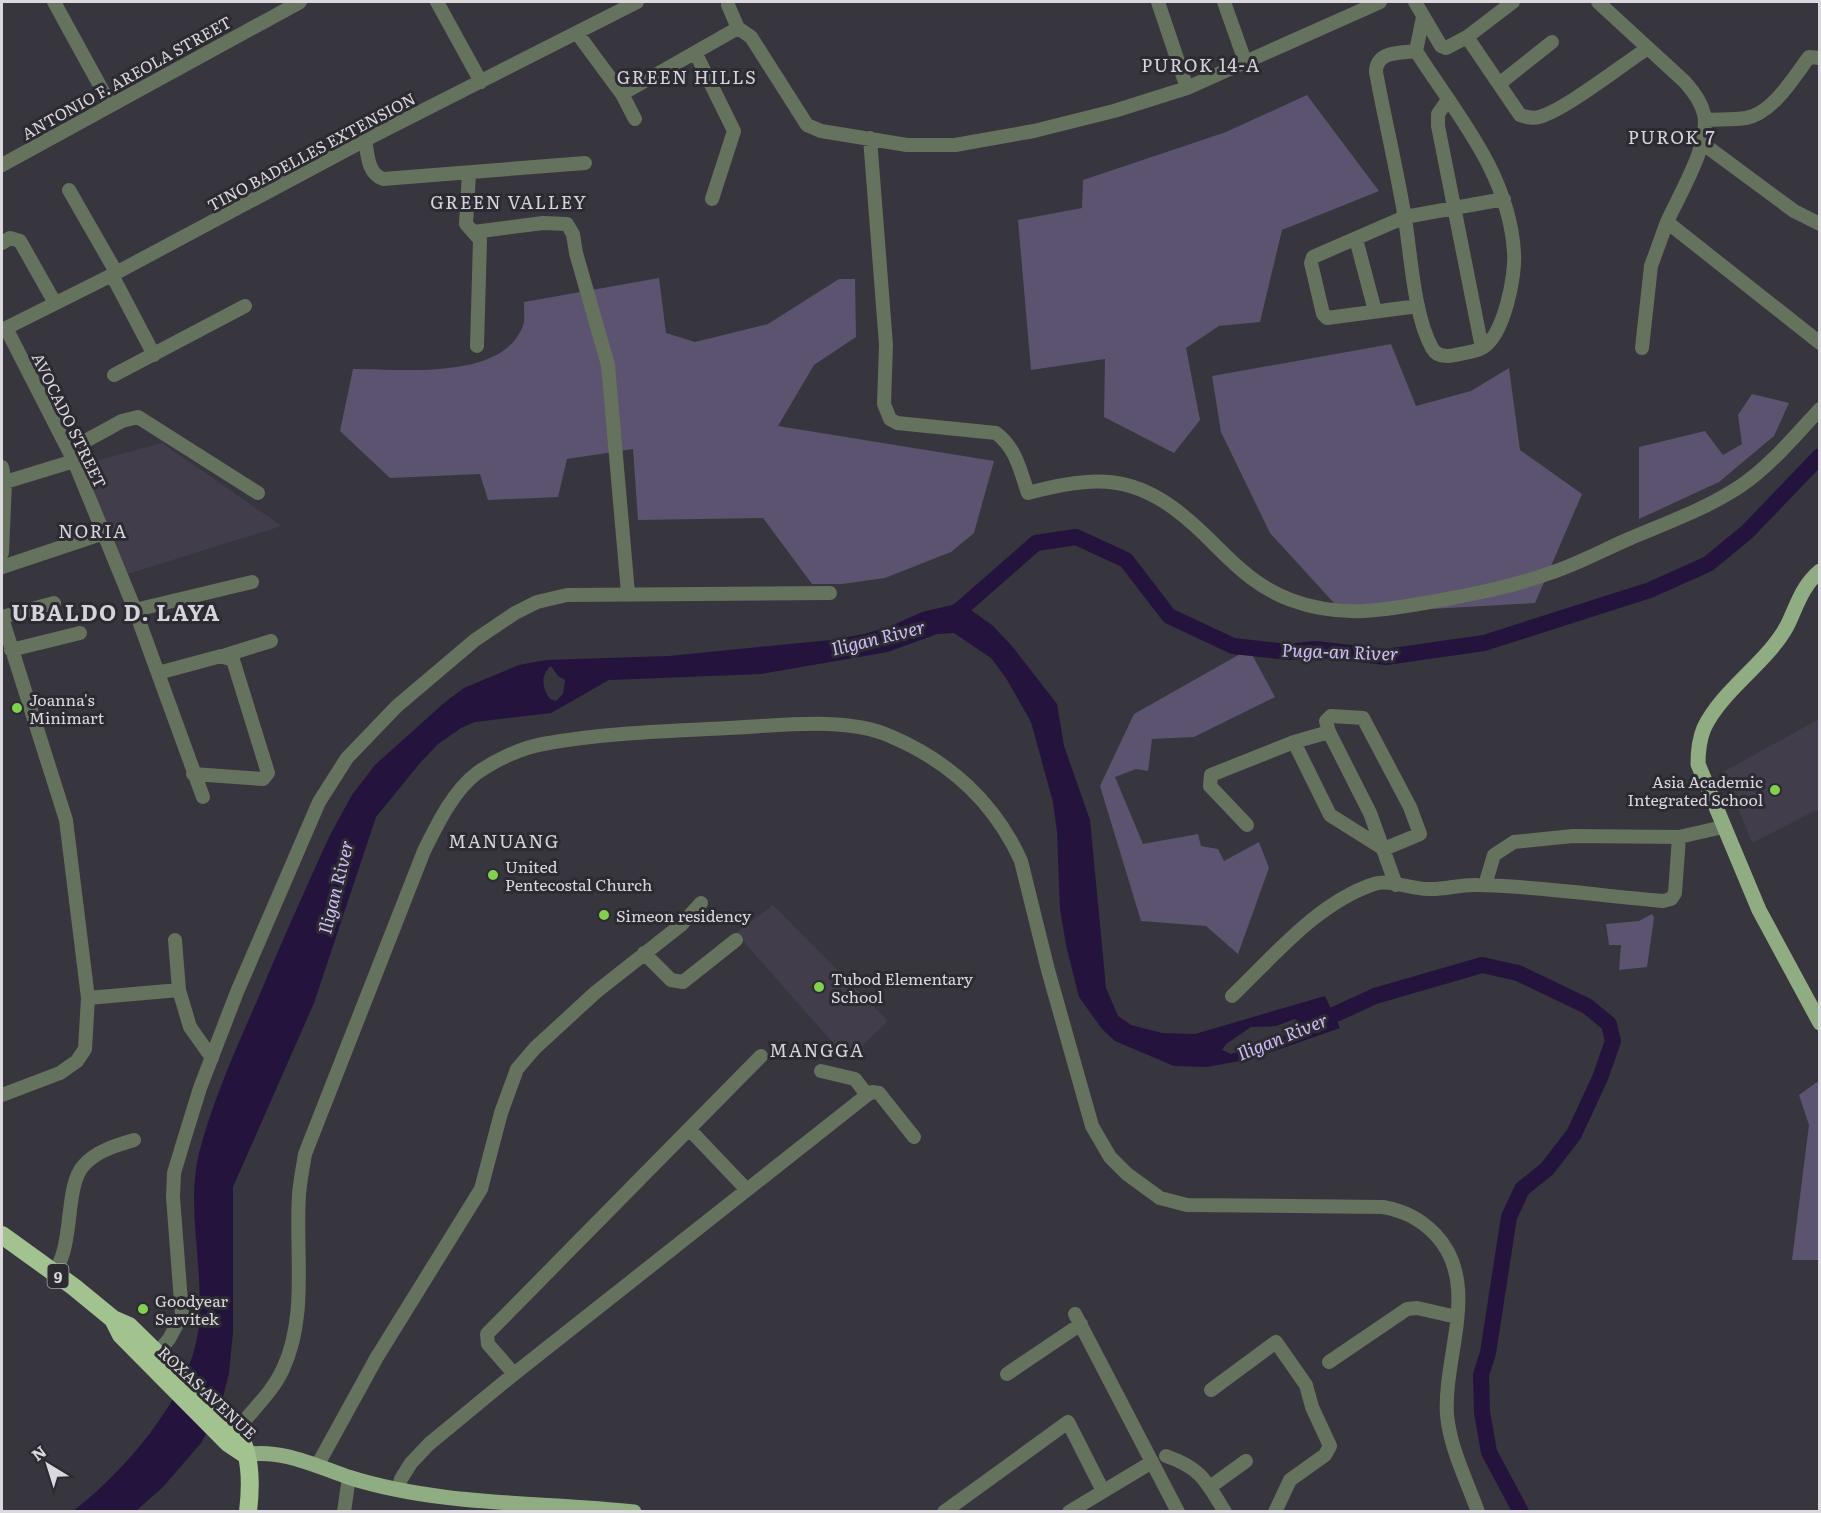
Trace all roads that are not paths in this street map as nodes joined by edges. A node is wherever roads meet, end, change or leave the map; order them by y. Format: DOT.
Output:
graph roads {
  1 [pos="54,2"];
  2 [pos="300,2"];
  3 [pos="436,2"];
  4 [pos="637,2"];
  5 [pos="1158,2"];
  6 [pos="1224,2"];
  7 [pos="1380,2"];
  8 [pos="1415,2"];
  9 [pos="1513,2"];
  10 [pos="1600,2"];
  11 [pos="728,5"];
  12 [pos="1423,17"];
  13 [pos="738,28"];
  14 [pos="577,33"];
  15 [pos="1467,37"];
  16 [pos="1552,42"];
  17 [pos="1648,48"];
  18 [pos="1416,51"];
  19 [pos="696,54"];
  20 [pos="1820,58"];
  21 [pos="1246,64"];
  22 [pos="481,82"];
  23 [pos="1499,84"];
  24 [pos="1187,88"];
  25 [pos="622,94"];
  26 [pos="1447,100"];
  27 [pos="110,104"];
  28 [pos="635,119"];
  29 [pos="1705,120"];
  30 [pos="870,138"];
  31 [pos="365,140"];
  32 [pos="1702,143"];
  33 [pos="585,163"];
  34 [pos="2,165"];
  35 [pos="469,173"];
  36 [pos="69,190"];
  37 [pos="712,199"];
  38 [pos="1504,199"];
  39 [pos="1454,208"];
  40 [pos="1405,217"];
  41 [pos="1667,222"];
  42 [pos="1820,224"];
  43 [pos="474,232"];
  44 [pos="1356,239"];
  45 [pos="6,240"];
  46 [pos="114,274"];
  47 [pos="55,303"];
  48 [pos="245,306"];
  49 [pos="1419,306"];
  50 [pos="1376,311"];
  51 [pos="4,329"];
  52 [pos="1820,343"];
  53 [pos="477,346"];
  54 [pos="1482,348"];
  55 [pos="1642,348"];
  56 [pos="154,355"];
  57 [pos="114,375"];
  58 [pos="1820,409"];
  59 [pos="72,456"];
  60 [pos="2,467"];
  61 [pos="3,483"];
  62 [pos="258,493"];
  63 [pos="104,534"];
  64 [pos="2,553"];
  65 [pos="2,567"];
  66 [pos="1820,571"];
  67 [pos="252,582"];
  68 [pos="628,593"];
  69 [pos="830,593"];
  70 [pos="54,603"];
  71 [pos="135,610"];
  72 [pos="2,618"];
  73 [pos="80,633"];
  74 [pos="271,641"];
  75 [pos="10,650"];
  76 [pos="226,655"];
  77 [pos="158,673"];
  78 [pos="1329,732"];
  79 [pos="1293,742"];
  80 [pos="194,774"];
  81 [pos="203,797"];
  82 [pos="1247,825"];
  83 [pos="1723,827"];
  84 [pos="1679,837"];
  85 [pos="1384,849"];
  86 [pos="1396,885"];
  87 [pos="1485,885"];
  88 [pos="701,903"];
  89 [pos="175,940"];
  90 [pos="736,940"];
  91 [pos="644,952"];
  92 [pos="178,990"];
  93 [pos="1232,996"];
  94 [pos="88,998"];
  95 [pos="1820,1023"];
  96 [pos="761,1056"];
  97 [pos="212,1058"];
  98 [pos="821,1071"];
  99 [pos="2,1095"];
  100 [pos="867,1095"];
  101 [pos="689,1129"];
  102 [pos="914,1137"];
  103 [pos="134,1140"];
  104 [pos="747,1190"];
  105 [pos="2,1234"];
  106 [pos="54,1273"];
  107 [pos="1457,1317"];
  108 [pos="157,1359"];
  109 [pos="1329,1362"];
  110 [pos="514,1374"];
  111 [pos="1006,1374"];
  112 [pos="1211,1390"];
  113 [pos="228,1429"];
  114 [pos="246,1455"];
  115 [pos="1166,1456"];
  116 [pos="1246,1461"];
  117 [pos="1152,1462"];
  118 [pos="316,1466"];
  119 [pos="349,1477"];
  120 [pos="1210,1487"];
  121 [pos="398,1490"];
  122 [pos="1103,1491"];
  123 [pos="248,1512"];
  124 [pos="344,1512"];
  125 [pos="634,1512"];
  126 [pos="944,1512"];
  127 [pos="1069,1512"];
  128 [pos="1178,1512"];
  129 [pos="1225,1512"];
  130 [pos="1275,1512"];
  131 [pos="1478,1512"];
  1 -- 27 [label="street"];
  2 -- 27 [label="street, ANTONIO F. AREOLA STREET"];
  3 -- 22 [label="street"];
  4 -- 14 [label="street, TINO BADELLES EXTENSION"];
  5 -- 24 [label="street"];
  6 -- 21 [label="street"];
  7 -- 21 [label="street"];
  8 -- 12 [label="street"];
  9 -- 15 [label="street"];
  10 -- 17 [label="street"];
  11 -- 13 [label="street"];
  12 -- 15 [label="street"];
  12 -- 18 [label="street"];
  13 -- 19 [label="street"];
  13 -- 30 [label="street"];
  14 -- 22 [label="street, TINO BADELLES EXTENSION"];
  14 -- 25 [label="street"];
  15 -- 23 [label="street"];
  16 -- 23 [label="street"];
  17 -- 23 [label="street"];
  17 -- 29 [label="street"];
  18 -- 26 [label="street"];
  18 -- 40 [label="street"];
  19 -- 25 [label="street"];
  19 -- 37 [label="street"];
  20 -- 29 [label="street"];
  21 -- 24 [label="street"];
  22 -- 31 [label="street, TINO BADELLES EXTENSION"];
  24 -- 30 [label="street"];
  25 -- 28 [label="street"];
  26 -- 38 [label="street"];
  26 -- 39 [label="street"];
  27 -- 34 [label="street, ANTONIO F. AREOLA STREET"];
  29 -- 32 [label="street"];
  30 -- 58 [label="street"];
  31 -- 35 [label="street"];
  31 -- 46 [label="street, TINO BADELLES EXTENSION"];
  32 -- 41 [label="street"];
  32 -- 42 [label="street"];
  33 -- 35 [label="street"];
  35 -- 43 [label="street"];
  36 -- 46 [label="street"];
  38 -- 39 [label="street"];
  38 -- 54 [label="street"];
  39 -- 40 [label="street"];
  39 -- 54 [label="street"];
  40 -- 44 [label="street"];
  40 -- 49 [label="street"];
  41 -- 52 [label="street"];
  41 -- 55 [label="street"];
  43 -- 53 [label="street"];
  43 -- 68 [label="street"];
  44 -- 50 [label="street"];
  44 -- 50 [label="street"];
  45 -- 47 [label="street"];
  46 -- 47 [label="street, TINO BADELLES EXTENSION"];
  46 -- 56 [label="street"];
  47 -- 51 [label="street, TINO BADELLES EXTENSION"];
  48 -- 56 [label="street"];
  49 -- 50 [label="street"];
  49 -- 54 [label="street"];
  51 -- 59 [label="street, AVOCADO STREET"];
  56 -- 57 [label="street"];
  59 -- 61 [label="street"];
  59 -- 62 [label="street"];
  59 -- 63 [label="street, AVOCADO STREET"];
  60 -- 61 [label="street"];
  61 -- 64 [label="street"];
  63 -- 65 [label="street"];
  63 -- 71 [label="street, AVOCADO STREET"];
  66 -- 83 [label="main road"];
  67 -- 71 [label="street"];
  68 -- 69 [label="street"];
  68 -- 97 [label="street"];
  70 -- 72 [label="street"];
  71 -- 77 [label="street, AVOCADO STREET"];
  72 -- 75 [label="street"];
  73 -- 75 [label="street"];
  74 -- 76 [label="street"];
  75 -- 94 [label="street"];
  76 -- 77 [label="street"];
  76 -- 80 [label="street"];
  77 -- 80 [label="street, AVOCADO STREET"];
  78 -- 79 [label="street"];
  78 -- 85 [label="street"];
  78 -- 85 [label="street"];
  79 -- 82 [label="street"];
  79 -- 85 [label="street"];
  80 -- 81 [label="street, AVOCADO STREET"];
  83 -- 84 [label="street"];
  83 -- 95 [label="main road"];
  84 -- 87 [label="street"];
  84 -- 87 [label="street"];
  85 -- 86 [label="street"];
  86 -- 87 [label="street"];
  86 -- 93 [label="street"];
  88 -- 91 [label="street"];
  89 -- 92 [label="street"];
  90 -- 91 [label="street"];
  91 -- 118 [label="street"];
  92 -- 94 [label="street"];
  92 -- 97 [label="street"];
  94 -- 99 [label="street"];
  96 -- 101 [label="street"];
  97 -- 108 [label="street"];
  98 -- 100 [label="street"];
  100 -- 102 [label="street"];
  100 -- 104 [label="street"];
  101 -- 104 [label="street"];
  101 -- 110 [label="street"];
  103 -- 106 [label="street"];
  104 -- 110 [label="street"];
  105 -- 106 [label="highway, ROXAS AVENUE / 9"];
  106 -- 108 [label="highway, ROXAS AVENUE / 9"];
  107 -- 109 [label="street"];
  107 -- 113 [label="street"];
  107 -- 131 [label="street"];
  108 -- 113 [label="highway, ROXAS AVENUE / 9"];
  110 -- 121 [label="street"];
  111 -- 117 [label="street"];
  112 -- 130 [label="street"];
  113 -- 114 [label="highway, ROXAS AVENUE / 9"];
  114 -- 118 [label="main road"];
  114 -- 123 [label="highway, 9"];
  115 -- 120 [label="street"];
  116 -- 120 [label="street"];
  117 -- 122 [label="street"];
  117 -- 128 [label="street"];
  118 -- 119 [label="main road"];
  119 -- 121 [label="main road"];
  119 -- 124 [label="street"];
  120 -- 129 [label="street"];
  121 -- 125 [label="main road"];
  122 -- 126 [label="street"];
  122 -- 127 [label="street"];
}
